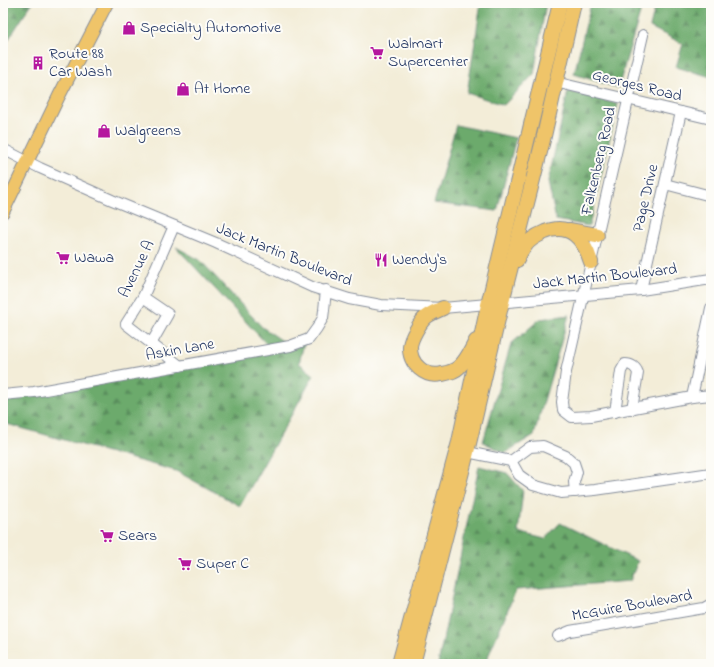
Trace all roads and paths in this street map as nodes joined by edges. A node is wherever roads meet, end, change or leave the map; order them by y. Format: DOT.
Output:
graph roads {
  1 [pos="107,3"];
  2 [pos="560,3"];
  3 [pos="574,3"];
  4 [pos="643,35"];
  5 [pos="555,82"];
  6 [pos="628,99"];
  7 [pos="681,112"];
  8 [pos="711,119"];
  9 [pos="3,149"];
  10 [pos="28,162"];
  11 [pos="665,184"];
  12 [pos="711,196"];
  13 [pos="3,212"];
  14 [pos="174,226"];
  15 [pos="565,229"];
  16 [pos="597,234"];
  17 [pos="591,262"];
  18 [pos="510,272"];
  19 [pos="711,279"];
  20 [pos="326,290"];
  21 [pos="641,290"];
  22 [pos="584,294"];
  23 [pos="143,297"];
  24 [pos="502,302"];
  25 [pos="488,305"];
  26 [pos="443,308"];
  27 [pos="711,308"];
  28 [pos="482,330"];
  29 [pos="151,344"];
  30 [pos="180,366"];
  31 [pos="3,395"];
  32 [pos="711,395"];
  33 [pos="692,398"];
  34 [pos="632,409"];
  35 [pos="615,412"];
  36 [pos="467,452"];
  37 [pos="511,461"];
  38 [pos="711,473"];
  39 [pos="575,492"];
  40 [pos="711,604"];
  41 [pos="558,636"];
  42 [pos="399,664"];
  43 [pos="413,664"];
  1 -- 10 [label="main road"];
  2 -- 25 [label="highway"];
  3 -- 5 [label="highway"];
  4 -- 6 [label="street, Falkenberg Road"];
  5 -- 6 [label="street, Georges Road"];
  5 -- 18 [label="highway"];
  6 -- 7 [label="street, Georges Road"];
  6 -- 16 [label="street, Falkenberg Road"];
  7 -- 8 [label="street, Georges Road"];
  7 -- 11 [label="street, Page Drive"];
  9 -- 10 [label="street, Jack Martin Boulevard"];
  10 -- 13 [label="main road"];
  10 -- 14 [label="street, Jack Martin Boulevard"];
  11 -- 12 [label="street"];
  11 -- 21 [label="street, Page Drive"];
  14 -- 20 [label="street, Jack Martin Boulevard"];
  14 -- 23 [label="street, Avenue A"];
  15 -- 16 [label="highway"];
  15 -- 17 [label="highway"];
  15 -- 18 [label="highway"];
  16 -- 17 [label="street, Falkenberg Road"];
  17 -- 22 [label="street, Falkenberg Road"];
  18 -- 24 [label="highway"];
  19 -- 21 [label="street, Jack Martin Boulevard"];
  20 -- 26 [label="street, Jack Martin Boulevard"];
  20 -- 30 [label="street, Askin Lane"];
  21 -- 22 [label="street, Jack Martin Boulevard"];
  22 -- 24 [label="street, Jack Martin Boulevard"];
  22 -- 35 [label="street, Falkenberg Road"];
  23 -- 29 [label="street, Avenue A"];
  23 -- 29 [label="street"];
  24 -- 25 [label="street, Jack Martin Boulevard"];
  24 -- 36 [label="highway"];
  25 -- 26 [label="street, Jack Martin Boulevard"];
  25 -- 28 [label="highway"];
  26 -- 28 [label="highway"];
  27 -- 33 [label="street"];
  28 -- 42 [label="highway"];
  29 -- 30 [label="street"];
  30 -- 31 [label="street, Askin Lane"];
  32 -- 33 [label="street"];
  33 -- 34 [label="street"];
  34 -- 35 [label="street"];
  34 -- 35 [label="street"];
  36 -- 37 [label="street"];
  36 -- 43 [label="highway"];
  37 -- 39 [label="street"];
  37 -- 39 [label="street"];
  38 -- 39 [label="street"];
  40 -- 41 [label="street, McGuire Boulevard"];
}
